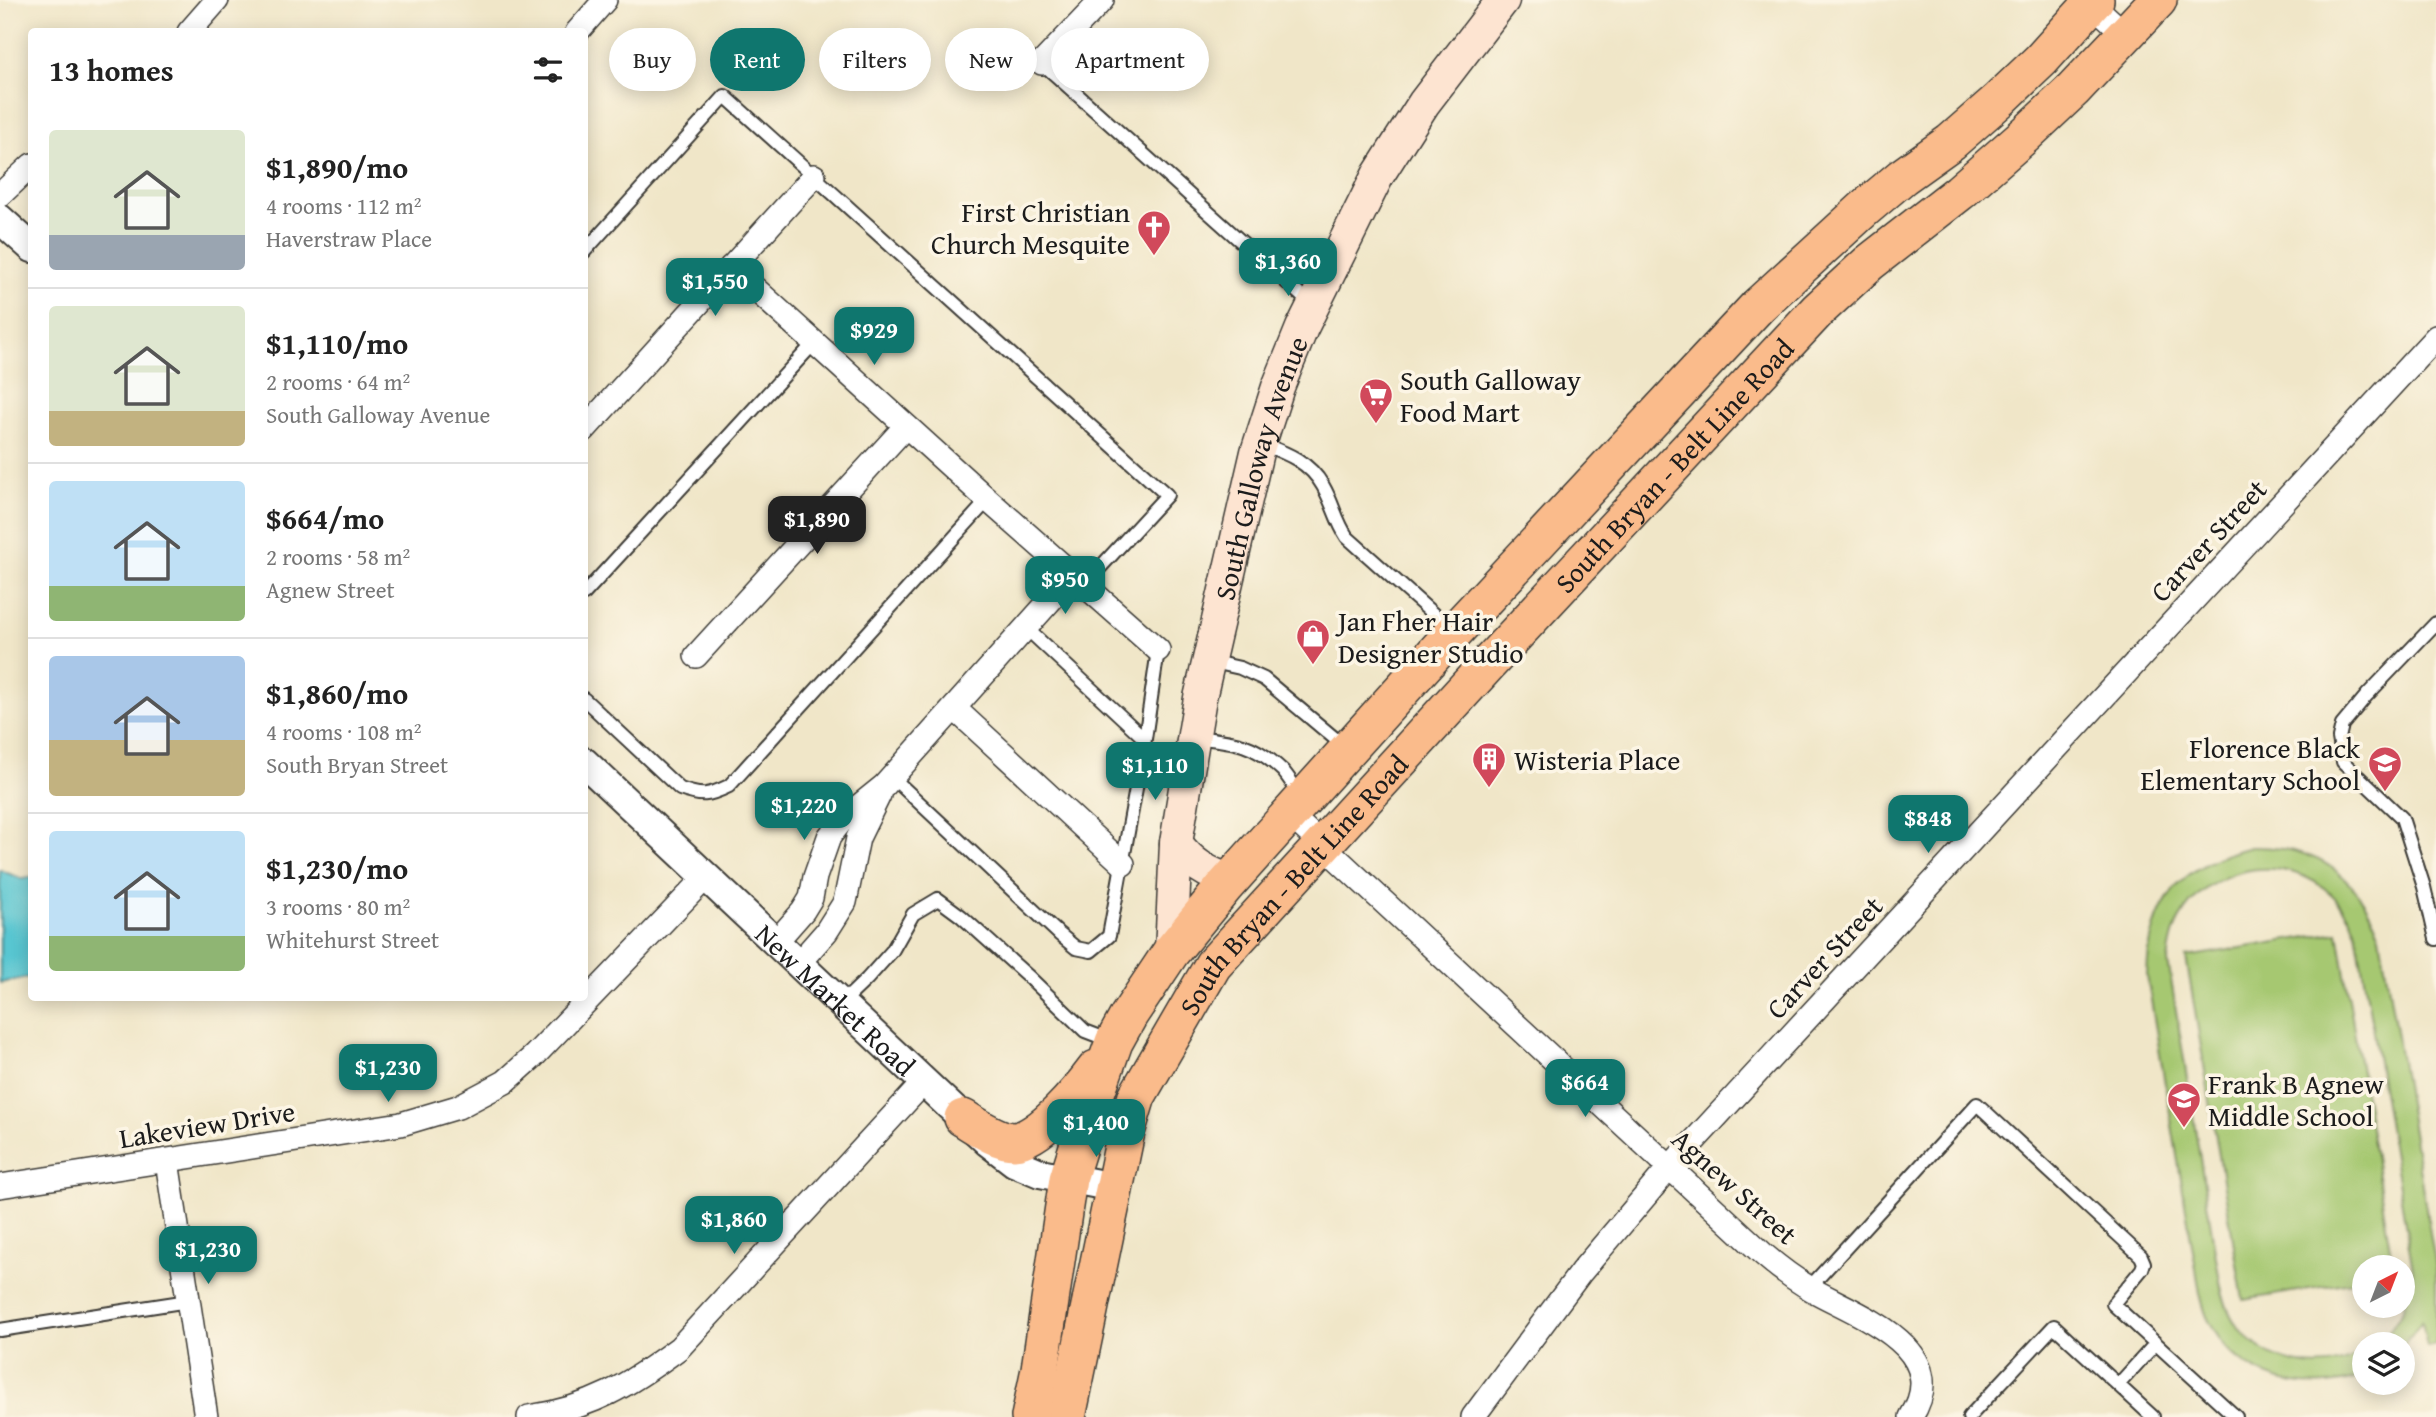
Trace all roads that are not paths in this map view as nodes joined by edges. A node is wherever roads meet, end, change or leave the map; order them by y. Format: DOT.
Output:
graph roads {
  1 [pos="217,0"];
  2 [pos="605,0"];
  3 [pos="1102,0"];
  4 [pos="2158,0"];
  5 [pos="2092,1"];
  6 [pos="1494,3"];
  7 [pos="192,28"];
  8 [pos="580,28"];
  9 [pos="2126,34"];
  10 [pos="1042,63"];
  11 [pos="28,169"];
  12 [pos="814,176"];
  13 [pos="0,195"];
  14 [pos="0,219"];
  15 [pos="28,244"];
  16 [pos="588,248"];
  17 [pos="731,267"];
  18 [pos="1313,307"];
  19 [pos="2436,337"];
  20 [pos="814,343"];
  21 [pos="588,426"];
  22 [pos="906,426"];
  23 [pos="1260,443"];
  24 [pos="988,500"];
  25 [pos="1078,580"];
  26 [pos="588,590"];
  27 [pos="2436,623"];
  28 [pos="1025,627"];
  29 [pos="1454,632"];
  30 [pos="1158,650"];
  31 [pos="696,656"];
  32 [pos="1209,661"];
  33 [pos="1488,664"];
  34 [pos="588,703"];
  35 [pos="954,708"];
  36 [pos="1193,737"];
  37 [pos="1145,739"];
  38 [pos="1348,750"];
  39 [pos="588,766"];
  40 [pos="888,782"];
  41 [pos="1297,807"];
  42 [pos="1176,843"];
  43 [pos="1322,845"];
  44 [pos="1122,864"];
  45 [pos="706,877"];
  46 [pos="1231,880"];
  47 [pos="2436,939"];
  48 [pos="774,944"];
  49 [pos="1171,952"];
  50 [pos="797,965"];
  51 [pos="588,1000"];
  52 [pos="587,1001"];
  53 [pos="841,1004"];
  54 [pos="1114,1042"];
  55 [pos="925,1081"];
  56 [pos="1137,1096"];
  57 [pos="963,1118"];
  58 [pos="167,1161"];
  59 [pos="1669,1168"];
  60 [pos="1068,1179"];
  61 [pos="0,1186"];
  62 [pos="1114,1187"];
  63 [pos="1809,1288"];
  64 [pos="188,1301"];
  65 [pos="0,1331"];
  66 [pos="2156,1343"];
  67 [pos="2118,1385"];
  68 [pos="206,1417"];
  69 [pos="528,1417"];
  70 [pos="1030,1417"];
  71 [pos="1067,1417"];
  72 [pos="1473,1417"];
  73 [pos="1911,1417"];
  74 [pos="1969,1417"];
  75 [pos="2153,1417"];
  76 [pos="2236,1417"];
  1 -- 7 [label="street"];
  2 -- 8 [label="street"];
  3 -- 10 [label="street"];
  4 -- 9 [label="main road, South Bryan - Belt Line Road"];
  5 -- 9 [label="street"];
  5 -- 29 [label="main road, South Bryan - Belt Line Road"];
  6 -- 18 [label="main road, South Galloway Avenue"];
  9 -- 33 [label="main road, South Bryan - Belt Line Road"];
  10 -- 18 [label="lane"];
  11 -- 13 [label="street"];
  12 -- 16 [label="lane"];
  12 -- 17 [label="street"];
  12 -- 25 [label="lane"];
  14 -- 15 [label="street"];
  17 -- 20 [label="street"];
  17 -- 21 [label="street"];
  18 -- 23 [label="main road, South Galloway Avenue"];
  19 -- 59 [label="street, Carver Street"];
  20 -- 22 [label="street"];
  20 -- 26 [label="lane"];
  22 -- 24 [label="street"];
  22 -- 31 [label="street"];
  23 -- 29 [label="lane"];
  23 -- 32 [label="main road, South Galloway Avenue"];
  24 -- 25 [label="street"];
  24 -- 34 [label="lane"];
  25 -- 28 [label="street"];
  25 -- 30 [label="street"];
  27 -- 47 [label="lane"];
  28 -- 35 [label="street"];
  28 -- 37 [label="lane"];
  29 -- 33 [label="main road"];
  29 -- 38 [label="main road, South Bryan - Belt Line Road"];
  30 -- 37 [label="lane"];
  32 -- 36 [label="main road, South Galloway Avenue"];
  32 -- 38 [label="lane"];
  33 -- 43 [label="main road, South Bryan - Belt Line Road"];
  35 -- 40 [label="street"];
  35 -- 44 [label="street"];
  36 -- 41 [label="lane"];
  36 -- 42 [label="main road, South Galloway Avenue"];
  37 -- 44 [label="lane"];
  38 -- 41 [label="main road, South Bryan - Belt Line Road"];
  39 -- 45 [label="street, New Market Road"];
  40 -- 44 [label="lane"];
  40 -- 48 [label="street"];
  40 -- 50 [label="street"];
  41 -- 43 [label="street, Agnew Street"];
  41 -- 46 [label="main road, South Bryan - Belt Line Road"];
  42 -- 46 [label="main road"];
  42 -- 49 [label="main road, South Galloway Avenue"];
  43 -- 56 [label="main road, South Bryan - Belt Line Road"];
  43 -- 59 [label="street, Agnew Street"];
  45 -- 48 [label="street, New Market Road"];
  45 -- 51 [label="street, Lakeview Drive"];
  46 -- 49 [label="main road, South Bryan - Belt Line Road"];
  48 -- 50 [label="street, New Market Road"];
  49 -- 54 [label="main road, South Bryan - Belt Line Road"];
  49 -- 56 [label="main road"];
  50 -- 53 [label="street, New Market Road"];
  52 -- 58 [label="street, Lakeview Drive"];
  53 -- 54 [label="lane"];
  53 -- 55 [label="street, New Market Road"];
  54 -- 57 [label="main road"];
  54 -- 60 [label="main road, South Bryan - Belt Line Road"];
  55 -- 57 [label="street, New Market Road"];
  55 -- 69 [label="street"];
  56 -- 62 [label="main road, South Bryan - Belt Line Road"];
  57 -- 60 [label="street, New Market Road"];
  58 -- 61 [label="street, Lakeview Drive"];
  58 -- 64 [label="street"];
  59 -- 63 [label="street, Agnew Street"];
  59 -- 72 [label="street, Carver Street"];
  60 -- 62 [label="street, New Market Road"];
  60 -- 70 [label="main road, South Bryan - Belt Line Road"];
  62 -- 71 [label="main road, South Bryan - Belt Line Road"];
  63 -- 66 [label="lane"];
  63 -- 73 [label="street, Agnew Street"];
  64 -- 65 [label="lane"];
  64 -- 68 [label="street"];
  66 -- 67 [label="lane"];
  66 -- 76 [label="lane"];
  67 -- 74 [label="lane"];
  67 -- 75 [label="lane"];
}
